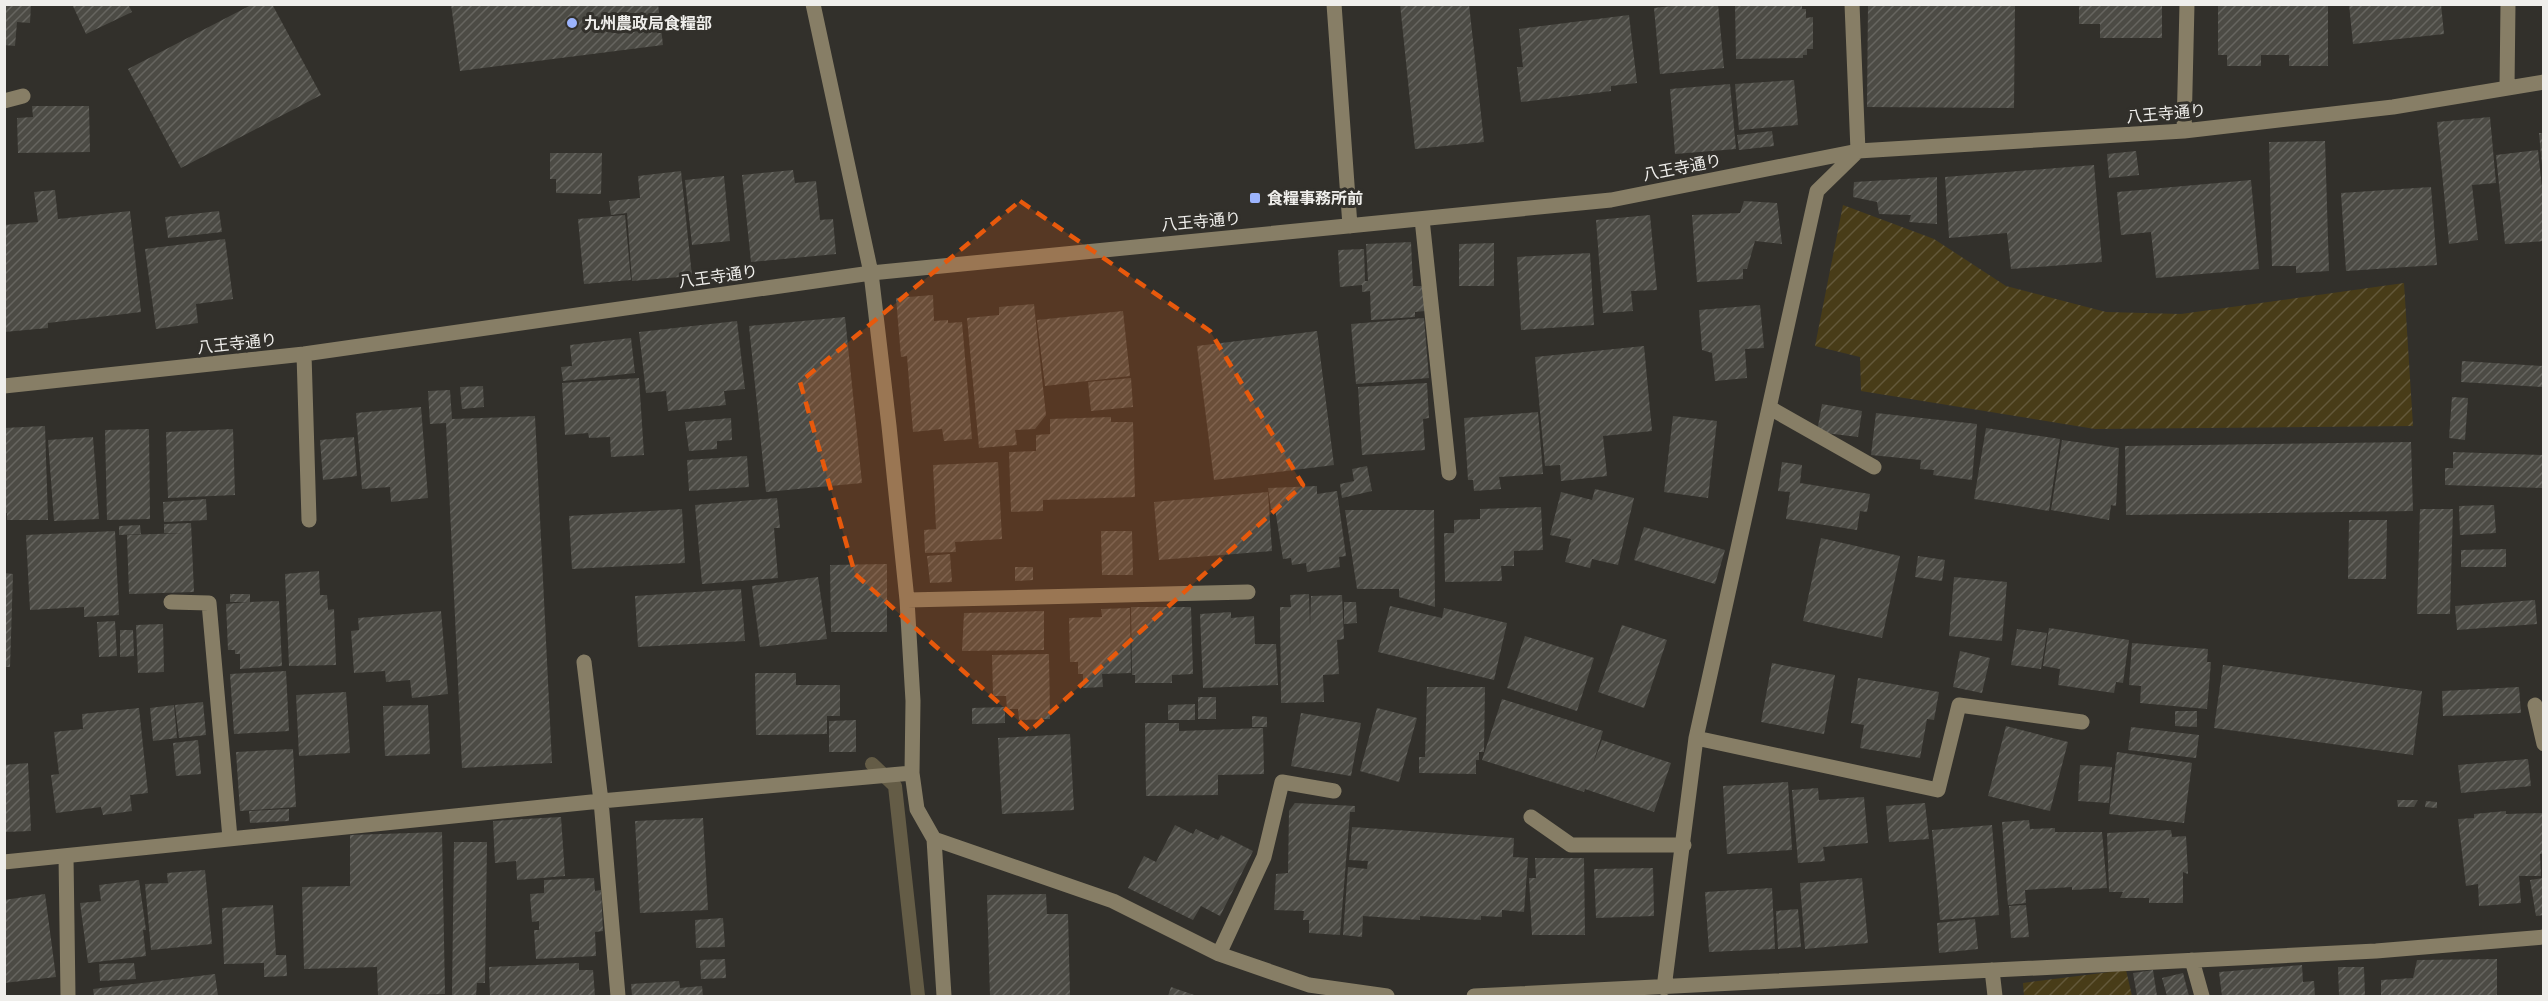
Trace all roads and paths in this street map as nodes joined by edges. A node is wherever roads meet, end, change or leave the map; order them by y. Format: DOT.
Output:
graph roads {
  1 [pos="813,4"];
  2 [pos="1334,4"];
  3 [pos="1852,4"];
  4 [pos="2187,4"];
  5 [pos="2508,4"];
  6 [pos="2544,82"];
  7 [pos="2507,88"];
  8 [pos="23,96"];
  9 [pos="4,101"];
  10 [pos="2184,131"];
  11 [pos="1858,151"];
  12 [pos="1422,219"];
  13 [pos="1350,226"];
  14 [pos="871,273"];
  15 [pos="304,354"];
  16 [pos="4,386"];
  17 [pos="1770,408"];
  18 [pos="1874,467"];
  19 [pos="1449,473"];
  20 [pos="309,520"];
  21 [pos="1248,592"];
  22 [pos="907,600"];
  23 [pos="171,602"];
  24 [pos="584,662"];
  25 [pos="2535,705"];
  26 [pos="2082,722"];
  27 [pos="1696,738"];
  28 [pos="2544,744"];
  29 [pos="912,773"];
  30 [pos="1334,791"];
  31 [pos="601,801"];
  32 [pos="1531,817"];
  33 [pos="230,838"];
  34 [pos="934,839"];
  35 [pos="1684,845"];
  36 [pos="66,856"];
  37 [pos="4,862"];
  38 [pos="2544,937"];
  39 [pos="1219,954"];
  40 [pos="2192,960"];
  41 [pos="1992,970"];
  42 [pos="1664,988"];
  43 [pos="1565,994"];
  44 [pos="68,996"];
  45 [pos="618,996"];
  46 [pos="944,996"];
  47 [pos="1387,996"];
  48 [pos="1474,996"];
  49 [pos="1995,996"];
  50 [pos="2202,996"];
  1 -- 14 [label="street"];
  2 -- 13 [label="street"];
  3 -- 11 [label="street"];
  4 -- 10 [label="street"];
  5 -- 7 [label="street"];
  6 -- 7 [label="street, 八王寺通り"];
  7 -- 10 [label="street, 八王寺通り"];
  8 -- 9 [label="street"];
  10 -- 11 [label="street, 八王寺通り"];
  11 -- 12 [label="street, 八王寺通り"];
  11 -- 17 [label="street"];
  12 -- 13 [label="street, 八王寺通り"];
  12 -- 19 [label="street"];
  13 -- 14 [label="street, 八王寺通り"];
  14 -- 15 [label="street, 八王寺通り"];
  14 -- 22 [label="street"];
  15 -- 16 [label="street, 八王寺通り"];
  15 -- 20 [label="street"];
  17 -- 18 [label="street"];
  17 -- 27 [label="street"];
  21 -- 22 [label="street"];
  22 -- 29 [label="street"];
  23 -- 33 [label="street"];
  24 -- 31 [label="street"];
  25 -- 28 [label="street"];
  26 -- 27 [label="street"];
  27 -- 35 [label="street"];
  29 -- 31 [label="street"];
  29 -- 34 [label="street"];
  30 -- 39 [label="street"];
  31 -- 33 [label="street"];
  31 -- 45 [label="street"];
  32 -- 35 [label="street"];
  33 -- 36 [label="street"];
  34 -- 39 [label="street"];
  34 -- 46 [label="street"];
  35 -- 42 [label="street"];
  36 -- 37 [label="street"];
  36 -- 44 [label="street"];
  38 -- 40 [label="street"];
  39 -- 47 [label="street"];
  40 -- 41 [label="street"];
  40 -- 50 [label="street"];
  41 -- 42 [label="street"];
  41 -- 49 [label="street"];
  42 -- 43 [label="street"];
  43 -- 48 [label="street"];
}
